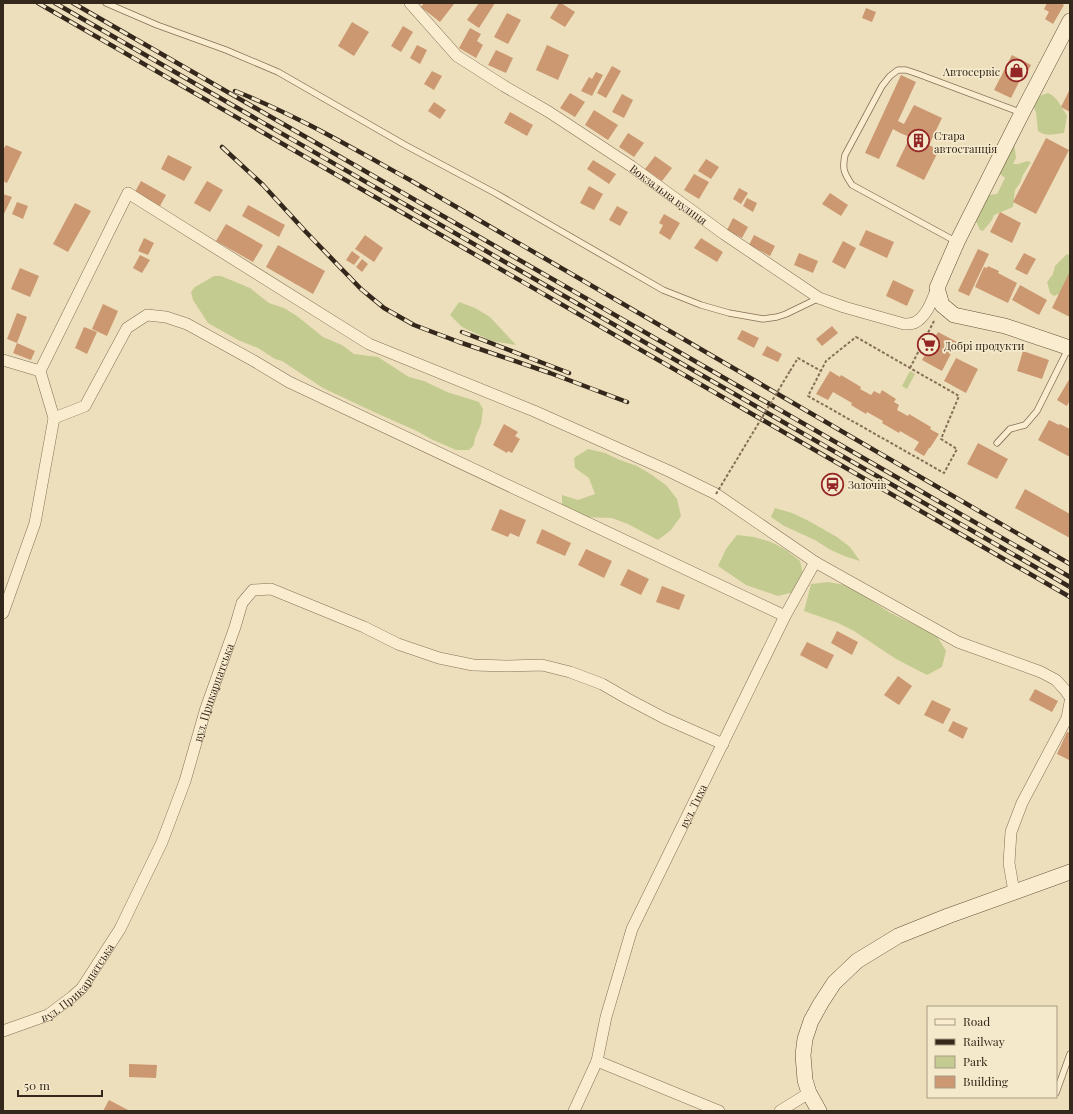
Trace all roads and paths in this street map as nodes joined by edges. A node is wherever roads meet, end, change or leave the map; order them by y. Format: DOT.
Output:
graph roads {
  1 [pos="106,3"];
  2 [pos="410,3"];
  3 [pos="1070,21"];
  4 [pos="1022,113"];
  5 [pos="957,242"];
  6 [pos="937,288"];
  7 [pos="819,298"];
  8 [pos="942,305"];
  9 [pos="1069,348"];
  10 [pos="3,360"];
  11 [pos="910,368"];
  12 [pos="40,371"];
  13 [pos="821,371"];
  14 [pos="54,418"];
  15 [pos="997,443"];
  16 [pos="716,494"];
  17 [pos="815,562"];
  18 [pos="3,613"];
  19 [pos="785,616"];
  20 [pos="1070,697"];
  21 [pos="1070,702"];
  22 [pos="723,744"];
  23 [pos="1070,872"];
  24 [pos="1014,892"];
  25 [pos="3,1031"];
  26 [pos="1070,1054"];
  27 [pos="597,1061"];
  28 [pos="1057,1090"];
  29 [pos="809,1093"];
  30 [pos="574,1111"];
  31 [pos="719,1111"];
  32 [pos="780,1111"];
  33 [pos="819,1111"];
  1 -- 7 [label="lane"];
  2 -- 7 [label="street, Вокзальна вулиця"];
  3 -- 4 [label="street"];
  4 -- 5 [label="street"];
  4 -- 5 [label="lane"];
  5 -- 6 [label="street"];
  6 -- 7 [label="street, Вокзальна вулиця"];
  6 -- 8 [label="street"];
  8 -- 9 [label="street"];
  8 -- 11 [label="path"];
  9 -- 15 [label="lane"];
  10 -- 12 [label="street"];
  11 -- 13 [label="path"];
  11 -- 13 [label="path"];
  12 -- 14 [label="street"];
  12 -- 16 [label="street"];
  13 -- 16 [label="path, bridge"];
  14 -- 18 [label="street"];
  14 -- 19 [label="street"];
  16 -- 17 [label="street"];
  17 -- 19 [label="street, вул. Тиха"];
  17 -- 20 [label="street"];
  19 -- 22 [label="street, вул. Тиха"];
  21 -- 24 [label="street"];
  22 -- 25 [label="street, вул. Прикарпатська"];
  22 -- 27 [label="street, вул. Тиха"];
  23 -- 24 [label="street"];
  24 -- 29 [label="street"];
  26 -- 28 [label="lane"];
  27 -- 30 [label="street, вул. Тиха"];
  27 -- 31 [label="street"];
  29 -- 32 [label="street"];
  29 -- 33 [label="street"];
}
